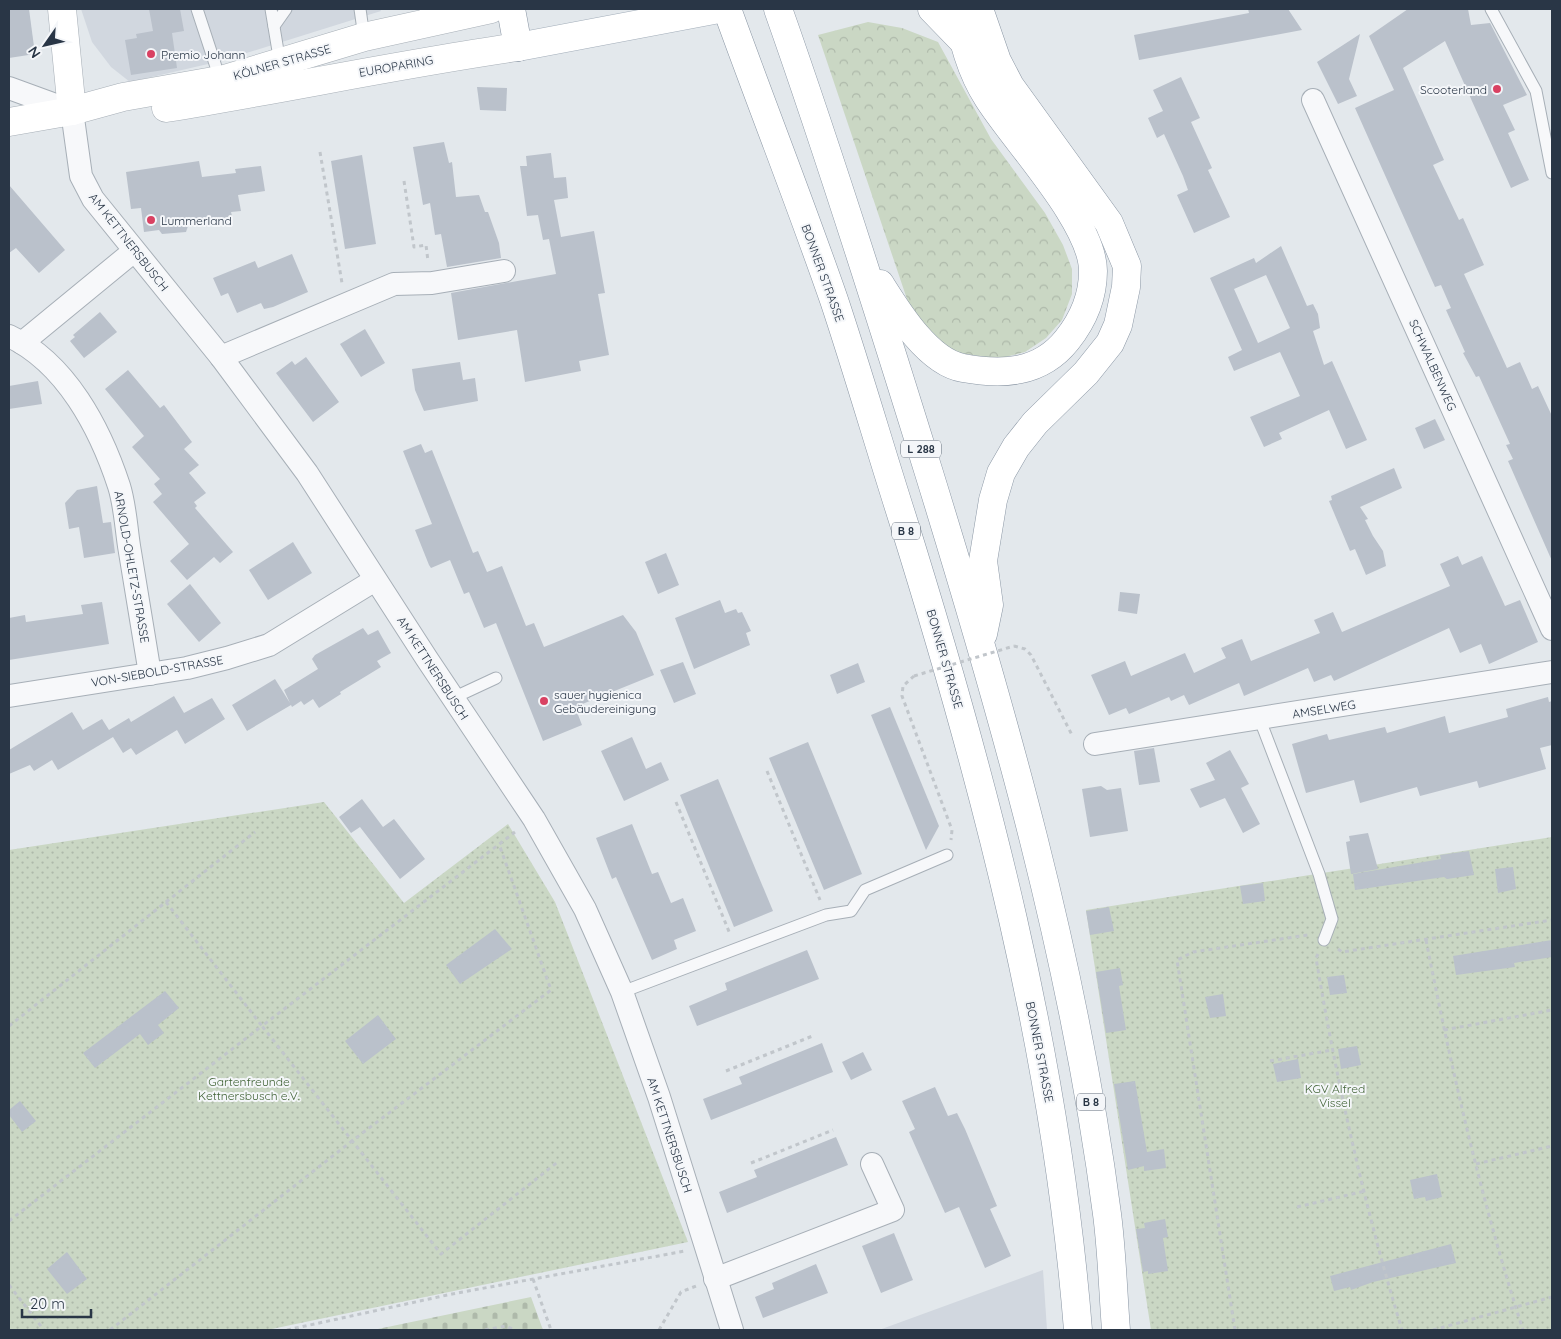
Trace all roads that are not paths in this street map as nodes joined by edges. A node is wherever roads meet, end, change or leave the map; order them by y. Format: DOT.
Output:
graph roads {
  1 [pos="62,9"];
  2 [pos="197,9"];
  3 [pos="271,9"];
  4 [pos="286,9"];
  5 [pos="360,9"];
  6 [pos="491,9"];
  7 [pos="511,9"];
  8 [pos="719,9"];
  9 [pos="727,9"];
  10 [pos="778,9"];
  11 [pos="932,9"];
  12 [pos="957,9"];
  13 [pos="979,9"];
  14 [pos="994,9"];
  15 [pos="1491,9"];
  16 [pos="434,15"];
  17 [pos="274,26"];
  18 [pos="364,37"];
  19 [pos="977,39"];
  20 [pos="518,46"];
  21 [pos="280,64"];
  22 [pos="220,79"];
  23 [pos="9,88"];
  24 [pos="1313,100"];
  25 [pos="72,111"];
  26 [pos="9,122"];
  27 [pos="1552,173"];
  28 [pos="134,251"];
  29 [pos="861,255"];
  30 [pos="504,272"];
  31 [pos="15,340"];
  32 [pos="221,357"];
  33 [pos="375,580"];
  34 [pos="1552,629"];
  35 [pos="982,643"];
  36 [pos="1552,672"];
  37 [pos="150,674"];
  38 [pos="496,678"];
  39 [pos="9,696"];
  40 [pos="453,698"];
  41 [pos="1260,720"];
  42 [pos="1095,744"];
  43 [pos="947,855"];
  44 [pos="1324,940"];
  45 [pos="622,992"];
  46 [pos="872,1164"];
  47 [pos="716,1279"];
  48 [pos="732,1330"];
  49 [pos="1078,1330"];
  50 [pos="1116,1330"];
  1 -- 25 [label="main road"];
  2 -- 22 [label="lane"];
  3 -- 17 [label="lane"];
  4 -- 17 [label="lane"];
  5 -- 18 [label="lane"];
  6 -- 16 [label="main road, KÖLNER STRASSE"];
  7 -- 20 [label="main road"];
  8 -- 20 [label="main road, EUROPARING"];
  9 -- 49 [label="main road, BONNER STRASSE / B 8"];
  10 -- 29 [label="main road, L 288"];
  11 -- 19 [label="main road"];
  12 -- 19 [label="main road"];
  13 -- 19 [label="main road"];
  14 -- 19 [label="main road, B 8"];
  15 -- 27 [label="lane"];
  16 -- 18 [label="main road, KÖLNER STRASSE"];
  17 -- 21 [label="lane"];
  18 -- 21 [label="main road, KÖLNER STRASSE"];
  19 -- 29 [label="main road"];
  19 -- 35 [label="main road, B 8"];
  20 -- 25 [label="main road, EUROPARING"];
  21 -- 22 [label="main road, KÖLNER STRASSE"];
  22 -- 25 [label="main road, KÖLNER STRASSE"];
  23 -- 25 [label="street"];
  24 -- 34 [label="street, SCHWALBENWEG"];
  25 -- 26 [label="main road, KÖLNER STRASSE"];
  25 -- 28 [label="street, AM KETTNERSBUSCH"];
  28 -- 31 [label="street, ARNOLD-OHLETZ-STRASSE"];
  28 -- 32 [label="street, AM KETTNERSBUSCH"];
  29 -- 35 [label="main road, L 288"];
  30 -- 32 [label="street"];
  31 -- 37 [label="street, ARNOLD-OHLETZ-STRASSE"];
  32 -- 33 [label="street, AM KETTNERSBUSCH"];
  33 -- 37 [label="street, VON-SIEBOLD-STRASSE"];
  33 -- 40 [label="street, AM KETTNERSBUSCH"];
  35 -- 50 [label="main road, B 8"];
  36 -- 41 [label="street, AMSELWEG"];
  37 -- 39 [label="street, VON-SIEBOLD-STRASSE"];
  38 -- 40 [label="lane"];
  40 -- 45 [label="street, AM KETTNERSBUSCH"];
  41 -- 42 [label="street, AMSELWEG"];
  41 -- 44 [label="lane"];
  43 -- 45 [label="lane"];
  45 -- 47 [label="street, AM KETTNERSBUSCH"];
  46 -- 47 [label="street"];
  47 -- 48 [label="street, AM KETTNERSBUSCH"];
}
